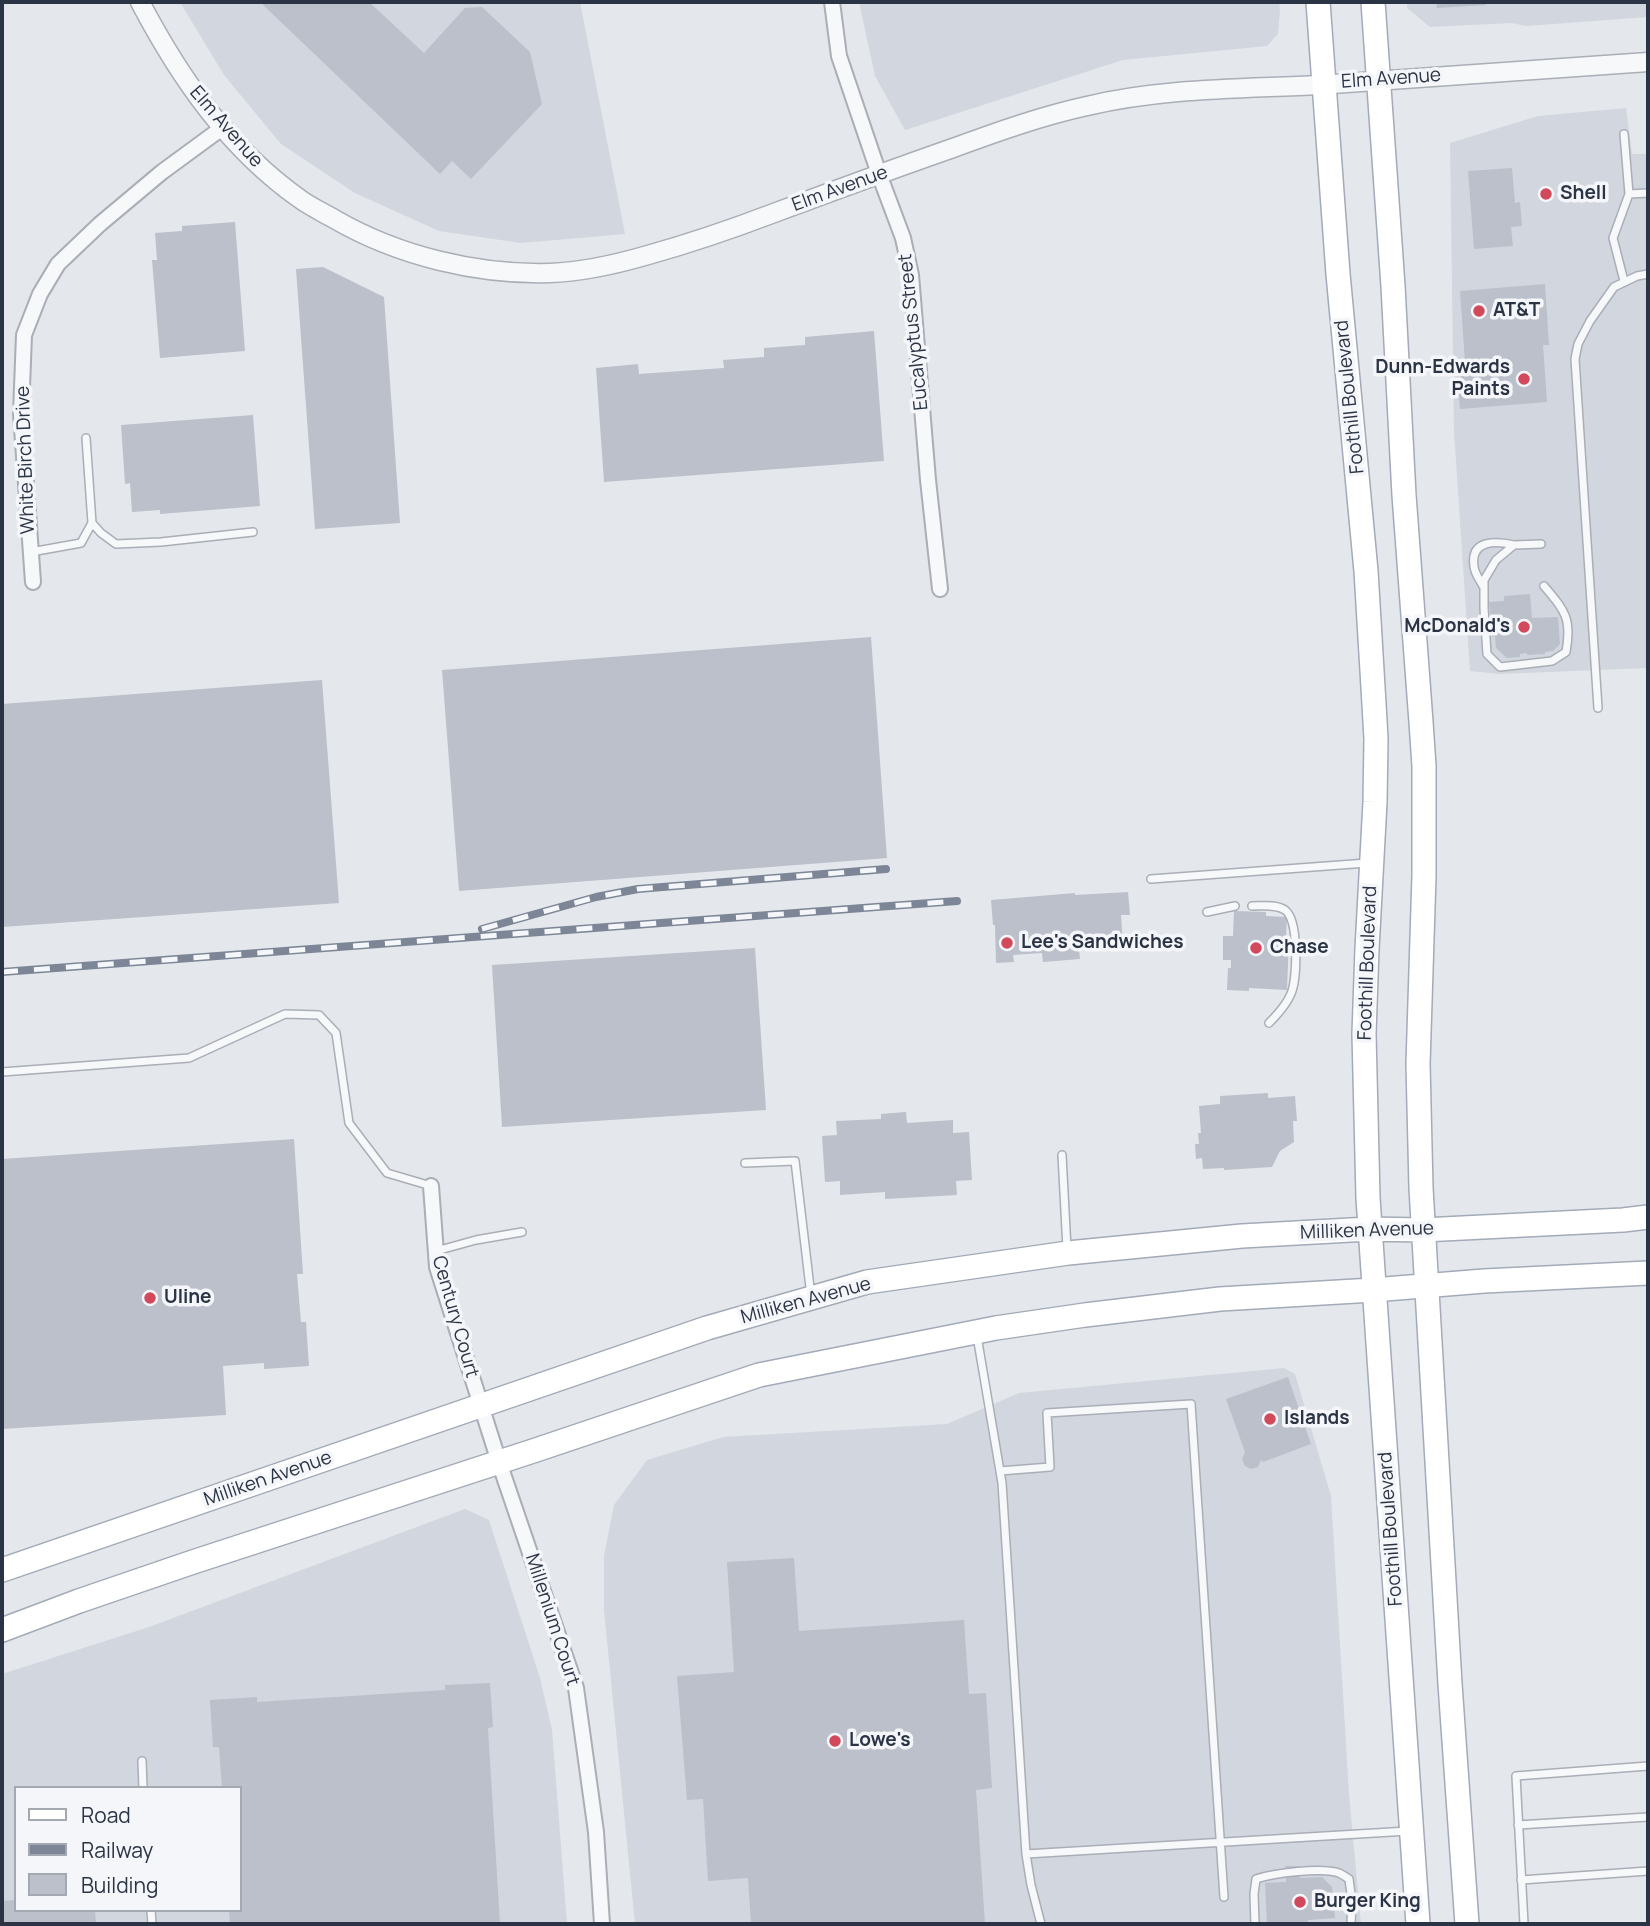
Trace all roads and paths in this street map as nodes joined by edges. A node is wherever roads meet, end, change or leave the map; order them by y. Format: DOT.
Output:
graph roads {
  1 [pos="140,2"];
  2 [pos="832,2"];
  3 [pos="1318,2"];
  4 [pos="1373,2"];
  5 [pos="1648,62"];
  6 [pos="1378,80"];
  7 [pos="1324,84"];
  8 [pos="222,128"];
  9 [pos="1624,134"];
  10 [pos="878,174"];
  11 [pos="1648,193"];
  12 [pos="1629,194"];
  13 [pos="1648,274"];
  14 [pos="1624,281"];
  15 [pos="86,438"];
  16 [pos="92,523"];
  17 [pos="253,532"];
  18 [pos="1541,544"];
  19 [pos="1514,545"];
  20 [pos="30,552"];
  21 [pos="33,582"];
  22 [pos="1544,586"];
  23 [pos="940,589"];
  24 [pos="1484,590"];
  25 [pos="1598,708"];
  26 [pos="1371,863"];
  27 [pos="1151,879"];
  28 [pos="1235,906"];
  29 [pos="1252,906"];
  30 [pos="1207,912"];
  31 [pos="1269,1023"];
  32 [pos="2,1072"];
  33 [pos="1062,1156"];
  34 [pos="745,1163"];
  35 [pos="431,1186"];
  36 [pos="1648,1217"];
  37 [pos="1369,1229"];
  38 [pos="1423,1230"];
  39 [pos="522,1231"];
  40 [pos="436,1251"];
  41 [pos="1068,1253"];
  42 [pos="1648,1273"];
  43 [pos="1427,1285"];
  44 [pos="1373,1290"];
  45 [pos="811,1299"];
  46 [pos="976,1332"];
  47 [pos="481,1406"];
  48 [pos="499,1462"];
  49 [pos="1000,1471"];
  50 [pos="2,1570"];
  51 [pos="2,1630"];
  52 [pos="142,1761"];
  53 [pos="1648,1766"];
  54 [pos="143,1786"];
  55 [pos="1648,1817"];
  56 [pos="1518,1825"];
  57 [pos="1412,1830"];
  58 [pos="1220,1842"];
  59 [pos="1026,1854"];
  60 [pos="1648,1871"];
  61 [pos="1521,1880"];
  62 [pos="1224,1897"];
  63 [pos="602,1924"];
  64 [pos="1041,1924"];
  65 [pos="1255,1924"];
  66 [pos="1351,1924"];
  67 [pos="1418,1924"];
  68 [pos="1468,1924"];
  69 [pos="1524,1924"];
  1 -- 8 [label="street, Elm Avenue"];
  2 -- 10 [label="street, Eucalyptus Street"];
  3 -- 7 [label="main road, Foothill Boulevard"];
  4 -- 6 [label="main road"];
  5 -- 6 [label="street, Elm Avenue"];
  6 -- 7 [label="street, Elm Avenue"];
  6 -- 38 [label="main road"];
  7 -- 10 [label="street, Elm Avenue"];
  7 -- 26 [label="main road, Foothill Boulevard"];
  8 -- 10 [label="street, Elm Avenue"];
  8 -- 20 [label="street, White Birch Drive"];
  9 -- 12 [label="lane"];
  10 -- 23 [label="street, Eucalyptus Street"];
  11 -- 12 [label="lane"];
  12 -- 14 [label="lane"];
  13 -- 14 [label="lane"];
  14 -- 25 [label="lane"];
  15 -- 16 [label="lane"];
  16 -- 17 [label="lane"];
  16 -- 20 [label="lane"];
  18 -- 19 [label="lane"];
  19 -- 24 [label="lane"];
  19 -- 24 [label="lane"];
  20 -- 21 [label="street, White Birch Drive"];
  22 -- 24 [label="lane"];
  26 -- 27 [label="lane"];
  26 -- 37 [label="main road, Foothill Boulevard"];
  28 -- 30 [label="lane"];
  29 -- 31 [label="lane"];
  32 -- 35 [label="lane"];
  33 -- 41 [label="lane"];
  34 -- 45 [label="lane"];
  35 -- 40 [label="street, Century Court"];
  36 -- 38 [label="main road, Milliken Avenue"];
  37 -- 38 [label="main road, Milliken Avenue"];
  37 -- 41 [label="main road, Milliken Avenue"];
  37 -- 44 [label="main road, Foothill Boulevard"];
  38 -- 43 [label="main road"];
  39 -- 40 [label="lane"];
  40 -- 47 [label="street, Century Court"];
  41 -- 45 [label="main road, Milliken Avenue"];
  42 -- 43 [label="main road"];
  43 -- 44 [label="main road"];
  43 -- 68 [label="main road"];
  44 -- 46 [label="main road"];
  44 -- 57 [label="main road, Foothill Boulevard"];
  45 -- 47 [label="main road, Milliken Avenue"];
  46 -- 48 [label="main road"];
  46 -- 49 [label="lane"];
  47 -- 48 [label="street, Millenium Court"];
  47 -- 50 [label="main road, Milliken Avenue"];
  48 -- 51 [label="main road"];
  48 -- 63 [label="street, Millenium Court"];
  49 -- 58 [label="lane"];
  49 -- 59 [label="lane"];
  52 -- 54 [label="lane"];
  53 -- 56 [label="lane"];
  55 -- 56 [label="lane"];
  56 -- 61 [label="lane"];
  57 -- 58 [label="lane"];
  57 -- 67 [label="main road, Foothill Boulevard"];
  58 -- 59 [label="lane"];
  58 -- 62 [label="lane"];
  59 -- 64 [label="lane"];
  60 -- 61 [label="lane"];
  61 -- 69 [label="lane"];
  65 -- 66 [label="lane"];
}
